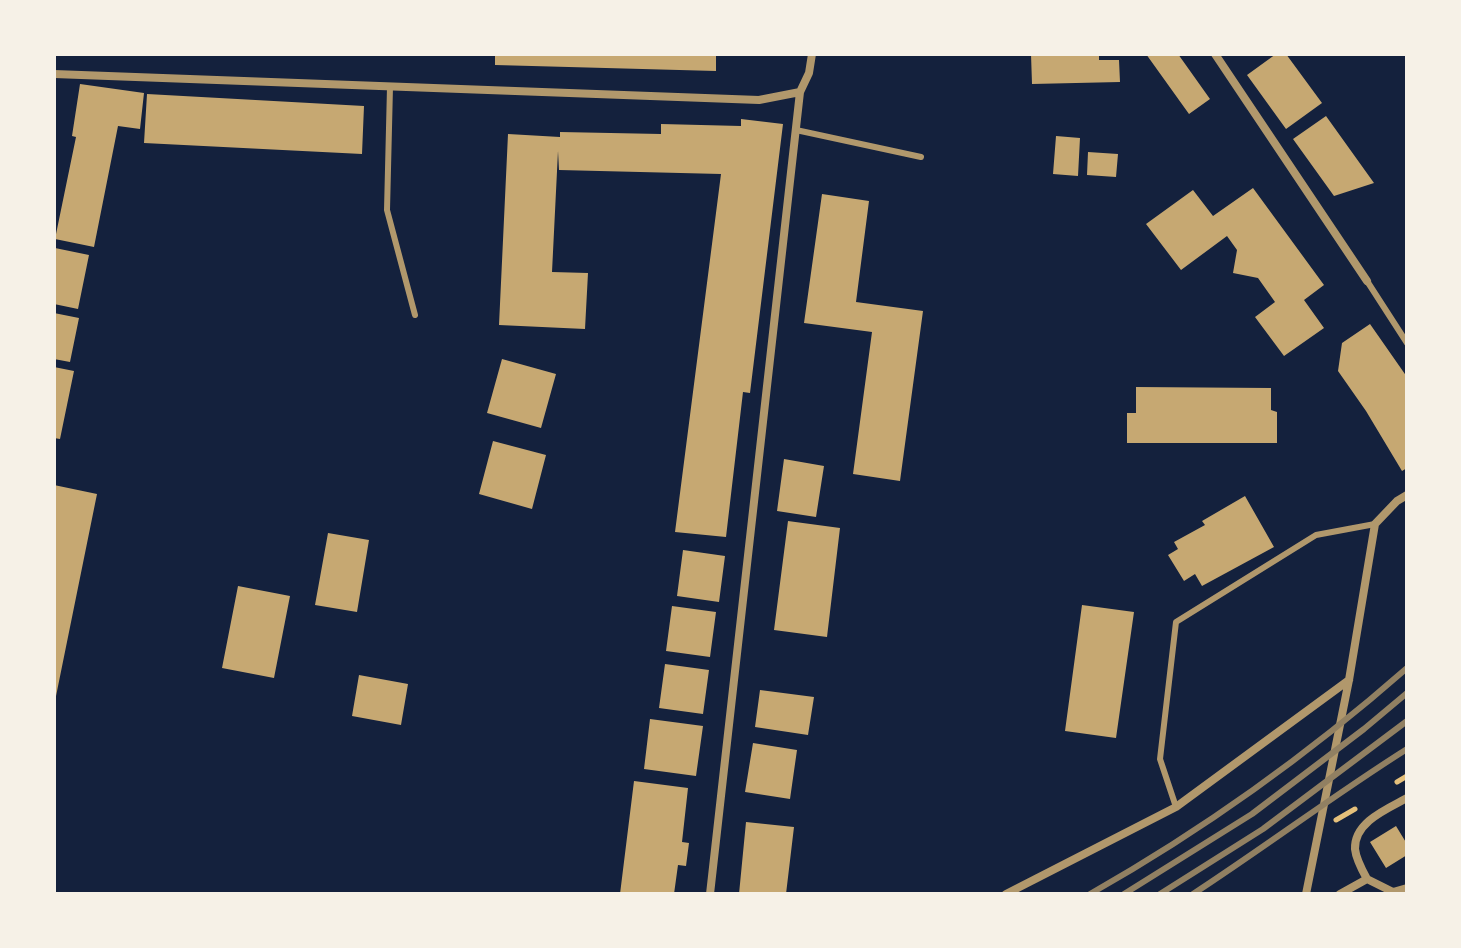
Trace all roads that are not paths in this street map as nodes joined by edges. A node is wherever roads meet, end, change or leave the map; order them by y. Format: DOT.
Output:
graph roads {
  1 [pos="812,54"];
  2 [pos="1215,54"];
  3 [pos="54,74"];
  4 [pos="390,87"];
  5 [pos="800,92"];
  6 [pos="796,130"];
  7 [pos="921,157"];
  8 [pos="1367,281"];
  9 [pos="415,315"];
  10 [pos="1407,343"];
  11 [pos="1407,495"];
  12 [pos="1375,524"];
  13 [pos="1349,680"];
  14 [pos="1407,798"];
  15 [pos="1176,807"];
  16 [pos="1367,879"];
  17 [pos="1407,888"];
  18 [pos="710,894"];
  19 [pos="1006,894"];
  20 [pos="1306,894"];
  21 [pos="1340,894"];
  1 -- 5 [label="street"];
  2 -- 8 [label="street"];
  3 -- 4 [label="street"];
  4 -- 5 [label="street"];
  4 -- 9 [label="lane"];
  5 -- 6 [label="street"];
  6 -- 7 [label="lane"];
  6 -- 18 [label="street"];
  8 -- 10 [label="lane"];
  11 -- 12 [label="street"];
  12 -- 13 [label="street"];
  12 -- 15 [label="lane"];
  13 -- 15 [label="street"];
  13 -- 20 [label="street"];
  14 -- 16 [label="street"];
  15 -- 19 [label="street"];
  16 -- 17 [label="street"];
  16 -- 21 [label="street"];
}
